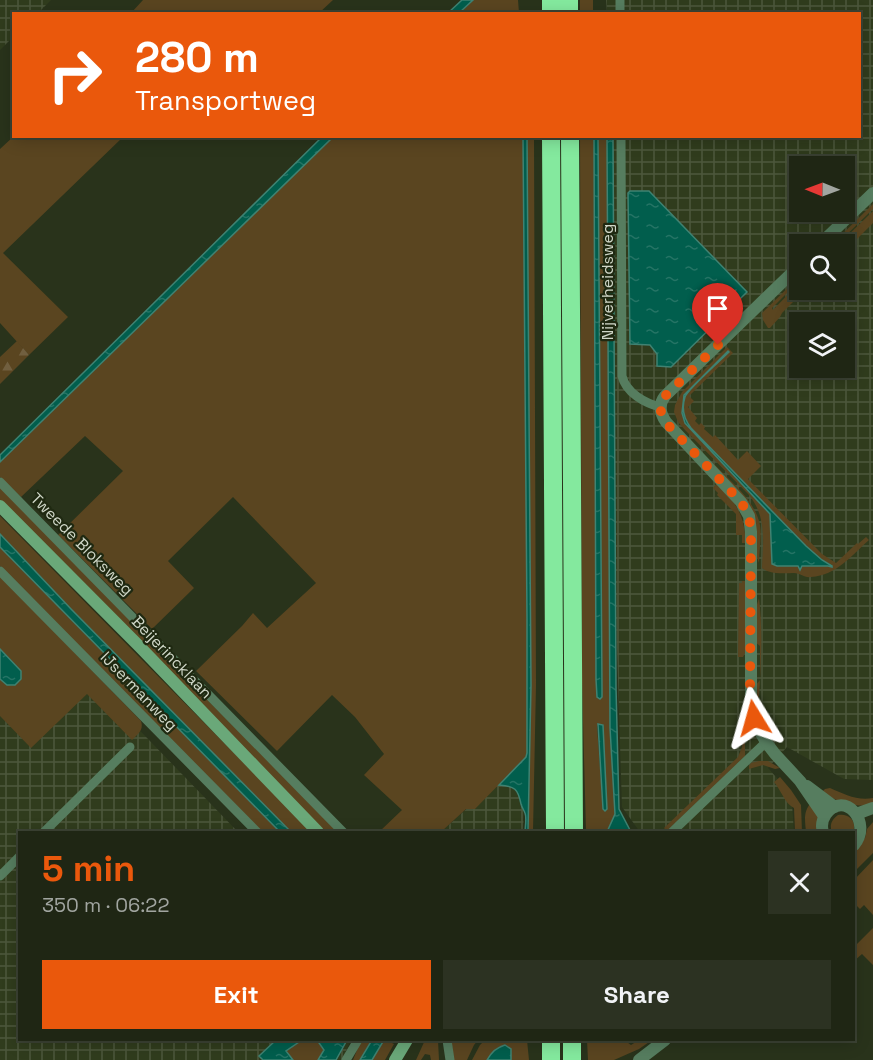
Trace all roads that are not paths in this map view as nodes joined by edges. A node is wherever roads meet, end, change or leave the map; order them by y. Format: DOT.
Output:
graph roads {
  1 [pos="551,138"];
  2 [pos="570,138"];
  3 [pos="621,138"];
  4 [pos="873,193"];
  5 [pos="830,234"];
  6 [pos="789,276"];
  7 [pos="660,407"];
  8 [pos="0,482"];
  9 [pos="0,506"];
  10 [pos="0,571"];
  11 [pos="766,742"];
  12 [pos="130,747"];
  13 [pos="800,781"];
  14 [pos="835,807"];
  15 [pos="873,808"];
  16 [pos="859,813"];
  17 [pos="824,816"];
  18 [pos="868,822"];
  19 [pos="45,831"];
  20 [pos="256,831"];
  21 [pos="317,831"];
  22 [pos="342,831"];
  23 [pos="555,831"];
  24 [pos="573,831"];
  25 [pos="673,831"];
  26 [pos="823,831"];
  27 [pos="855,844"];
  28 [pos="18,858"];
  29 [pos="0,876"];
  30 [pos="357,1041"];
  31 [pos="406,1041"];
  32 [pos="414,1041"];
  33 [pos="447,1041"];
  34 [pos="551,1041"];
  35 [pos="573,1041"];
  36 [pos="664,1041"];
  37 [pos="346,1060"];
  38 [pos="395,1060"];
  39 [pos="405,1060"];
  40 [pos="450,1060"];
  41 [pos="551,1060"];
  42 [pos="572,1060"];
  43 [pos="639,1060"];
  1 -- 23 [label="highway"];
  2 -- 24 [label="highway"];
  3 -- 7 [label="street, Nijverheidsweg"];
  4 -- 5 [label="street"];
  6 -- 7 [label="street"];
  7 -- 11 [label="street"];
  8 -- 22 [label="street, Tweede Bloksweg"];
  9 -- 21 [label="main road, Beijerincklaan"];
  10 -- 20 [label="street, IJsermanweg"];
  11 -- 13 [label="street"];
  11 -- 25 [label="street"];
  12 -- 19 [label="street"];
  13 -- 14 [label="street"];
  13 -- 17 [label="street"];
  14 -- 16 [label="street"];
  14 -- 17 [label="street"];
  15 -- 16 [label="street"];
  16 -- 18 [label="street"];
  17 -- 26 [label="street"];
  18 -- 27 [label="street"];
  28 -- 29 [label="street"];
  30 -- 37 [label="street"];
  31 -- 38 [label="main road"];
  32 -- 39 [label="main road"];
  33 -- 40 [label="street"];
  34 -- 41 [label="highway"];
  35 -- 42 [label="highway"];
  36 -- 43 [label="street"];
}
